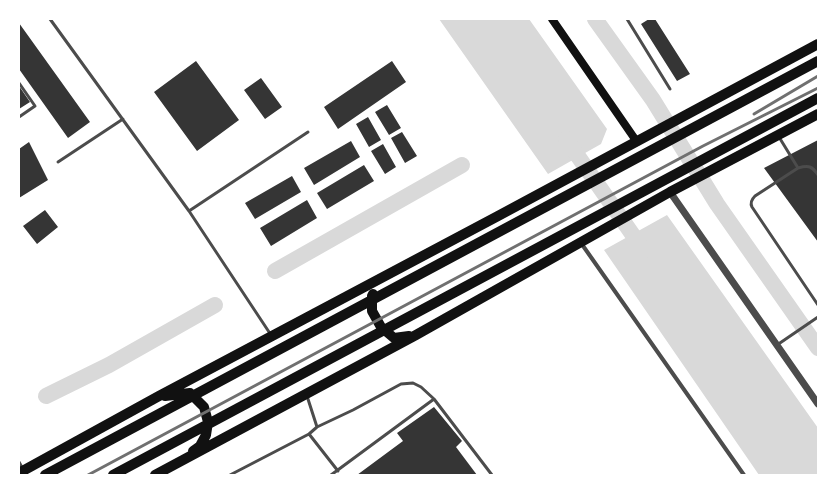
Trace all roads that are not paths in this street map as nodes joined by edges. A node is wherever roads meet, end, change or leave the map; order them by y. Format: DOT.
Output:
graph roads {
  1 [pos="50,19"];
  2 [pos="552,19"];
  3 [pos="627,19"];
  4 [pos="818,44"];
  5 [pos="818,61"];
  6 [pos="19,83"];
  7 [pos="670,89"];
  8 [pos="818,98"];
  9 [pos="818,114"];
  10 [pos="19,117"];
  11 [pos="123,119"];
  12 [pos="308,132"];
  13 [pos="778,136"];
  14 [pos="637,142"];
  15 [pos="58,162"];
  16 [pos="798,168"];
  17 [pos="818,176"];
  18 [pos="670,192"];
  19 [pos="188,211"];
  20 [pos="581,243"];
  21 [pos="390,274"];
  22 [pos="818,304"];
  23 [pos="818,317"];
  24 [pos="416,335"];
  25 [pos="272,337"];
  26 [pos="777,345"];
  27 [pos="306,394"];
  28 [pos="159,396"];
  29 [pos="434,399"];
  30 [pos="818,404"];
  31 [pos="317,427"];
  32 [pos="308,434"];
  33 [pos="181,461"];
  34 [pos="21,469"];
  35 [pos="338,471"];
  36 [pos="45,475"];
  37 [pos="113,475"];
  38 [pos="155,475"];
  39 [pos="230,475"];
  40 [pos="331,475"];
  41 [pos="492,475"];
  42 [pos="744,475"];
  1 -- 11 [label="lane"];
  2 -- 14 [label="main road"];
  3 -- 7 [label="lane"];
  4 -- 14 [label="main road"];
  5 -- 36 [label="main road"];
  6 -- 10 [label="lane"];
  8 -- 37 [label="main road"];
  9 -- 13 [label="main road"];
  11 -- 15 [label="lane"];
  11 -- 19 [label="lane"];
  12 -- 19 [label="lane"];
  13 -- 16 [label="lane"];
  13 -- 18 [label="main road"];
  14 -- 21 [label="main road"];
  16 -- 17 [label="lane"];
  16 -- 22 [label="lane"];
  18 -- 20 [label="main road"];
  18 -- 26 [label="street"];
  19 -- 25 [label="lane"];
  20 -- 24 [label="main road"];
  20 -- 42 [label="street"];
  21 -- 24 [label="main road"];
  21 -- 25 [label="main road"];
  23 -- 26 [label="lane"];
  24 -- 27 [label="main road"];
  25 -- 28 [label="main road"];
  26 -- 30 [label="street"];
  27 -- 31 [label="lane"];
  27 -- 33 [label="main road"];
  28 -- 33 [label="main road"];
  28 -- 34 [label="main road"];
  29 -- 31 [label="lane"];
  29 -- 35 [label="lane"];
  29 -- 41 [label="lane"];
  31 -- 32 [label="lane"];
  32 -- 35 [label="lane"];
  32 -- 39 [label="lane"];
  33 -- 38 [label="main road"];
  35 -- 40 [label="lane"];
}
